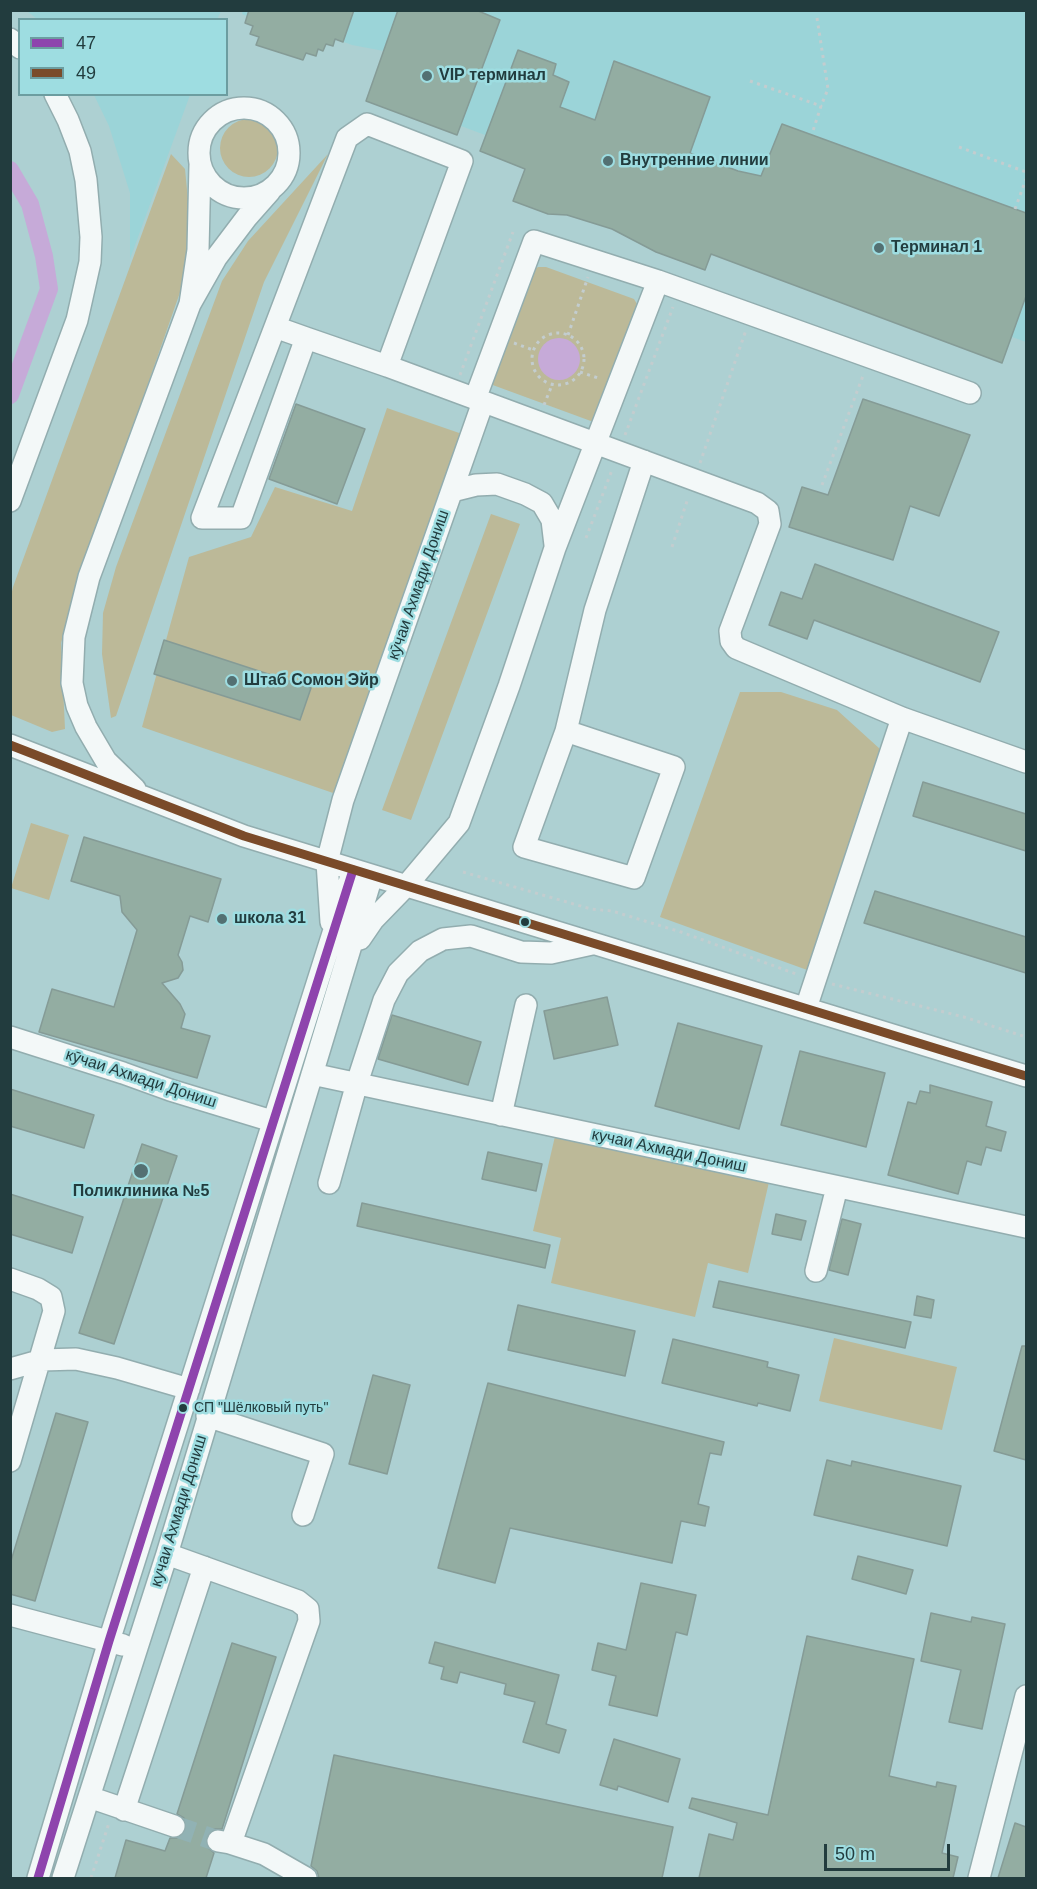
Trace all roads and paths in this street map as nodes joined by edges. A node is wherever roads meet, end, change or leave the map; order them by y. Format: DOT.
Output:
graph roads {
  1 [pos="817,18"];
  2 [pos="750,81"];
  3 [pos="56,96"];
  4 [pos="821,106"];
  5 [pos="812,134"];
  6 [pos="959,147"];
  7 [pos="200,165"];
  8 [pos="1026,172"];
  9 [pos="1026,179"];
  10 [pos="270,191"];
  11 [pos="1015,209"];
  12 [pos="513,232"];
  13 [pos="594,261"];
  14 [pos="658,281"];
  15 [pos="680,289"];
  16 [pos="190,303"];
  17 [pos="751,315"];
  18 [pos="274,327"];
  19 [pos="568,335"];
  20 [pos="306,338"];
  21 [pos="870,357"];
  22 [pos="387,366"];
  23 [pos="454,391"];
  24 [pos="970,393"];
  25 [pos="479,401"];
  26 [pos="595,444"];
  27 [pos="619,452"];
  28 [pos="644,461"];
  29 [pos="695,480"];
  30 [pos="822,485"];
  31 [pos="452,491"];
  32 [pos="10,501"];
  33 [pos="586,538"];
  34 [pos="672,547"];
  35 [pos="555,548"];
  36 [pos="902,718"];
  37 [pos="566,731"];
  38 [pos="10,745"];
  39 [pos="1026,762"];
  40 [pos="159,803"];
  41 [pos="327,862"];
  42 [pos="463,872"];
  43 [pos="362,873"];
  44 [pos="406,886"];
  45 [pos="593,943"];
  46 [pos="329,950"];
  47 [pos="349,958"];
  48 [pos="814,980"];
  49 [pos="526,1005"];
  50 [pos="806,1008"];
  51 [pos="10,1037"];
  52 [pos="1026,1037"];
  53 [pos="312,1074"];
  54 [pos="1026,1076"];
  55 [pos="357,1083"];
  56 [pos="501,1115"];
  57 [pos="272,1121"];
  58 [pos="329,1183"];
  59 [pos="837,1187"];
  60 [pos="1026,1227"];
  61 [pos="816,1271"];
  62 [pos="10,1279"];
  63 [pos="42,1360"];
  64 [pos="10,1369"];
  65 [pos="189,1389"];
  66 [pos="207,1416"];
  67 [pos="10,1461"];
  68 [pos="303,1515"];
  69 [pos="167,1554"];
  70 [pos="204,1567"];
  71 [pos="10,1615"];
  72 [pos="109,1641"];
  73 [pos="136,1649"];
  74 [pos="1026,1695"];
  75 [pos="89,1797"];
  76 [pos="119,1808"];
  77 [pos="174,1826"];
  78 [pos="38,1878"];
  79 [pos="63,1878"];
  80 [pos="91,1878"];
  81 [pos="306,1878"];
  82 [pos="979,1878"];
  1 -- 4 [label="path"];
  2 -- 4 [label="path"];
  3 -- 32 [label="street"];
  4 -- 5 [label="path"];
  6 -- 8 [label="path"];
  7 -- 10 [label="street"];
  7 -- 10 [label="street"];
  7 -- 16 [label="street"];
  9 -- 11 [label="path"];
  10 -- 16 [label="street"];
  12 -- 23 [label="path"];
  13 -- 14 [label="street"];
  13 -- 19 [label="path"];
  13 -- 25 [label="street"];
  14 -- 15 [label="street"];
  14 -- 26 [label="street"];
  15 -- 17 [label="street"];
  15 -- 27 [label="path"];
  16 -- 40 [label="street"];
  17 -- 21 [label="street"];
  17 -- 29 [label="path"];
  18 -- 20 [label="street"];
  18 -- 20 [label="street"];
  18 -- 22 [label="street"];
  19 -- 19 [label="path"];
  20 -- 22 [label="street"];
  21 -- 24 [label="street"];
  21 -- 30 [label="path"];
  22 -- 23 [label="street"];
  23 -- 25 [label="street"];
  25 -- 26 [label="street"];
  25 -- 31 [label="street"];
  26 -- 27 [label="street"];
  26 -- 35 [label="street"];
  27 -- 28 [label="street"];
  27 -- 33 [label="path"];
  28 -- 29 [label="street"];
  28 -- 37 [label="street"];
  29 -- 34 [label="path"];
  29 -- 36 [label="street"];
  31 -- 35 [label="street, кӯчаи Ахмади Дониш"];
  31 -- 41 [label="street, кӯчаи Ахмади Дониш"];
  35 -- 44 [label="street, кӯчаи Ахмади Дониш"];
  36 -- 39 [label="street"];
  36 -- 48 [label="street"];
  37 -- 37 [label="street"];
  38 -- 40 [label="street"];
  40 -- 41 [label="street"];
  41 -- 43 [label="street"];
  41 -- 46 [label="street, кӯчаи Ахмади Дониш"];
  42 -- 48 [label="path"];
  43 -- 44 [label="street"];
  43 -- 46 [label="street"];
  43 -- 47 [label="street, кучаи Ахмади Дониш"];
  44 -- 45 [label="street"];
  44 -- 47 [label="street, кӯчаи Ахмади Дониш"];
  45 -- 50 [label="street"];
  45 -- 55 [label="street"];
  46 -- 57 [label="street"];
  47 -- 53 [label="street, кучаи Ахмади Дониш"];
  48 -- 50 [label="street"];
  48 -- 52 [label="path"];
  49 -- 56 [label="street"];
  50 -- 54 [label="street"];
  51 -- 57 [label="street, кӯчаи Ахмади Дониш"];
  53 -- 55 [label="street, кучаи Ахмади Дониш"];
  53 -- 66 [label="street, кучаи Ахмади Дониш"];
  55 -- 56 [label="street, кучаи Ахмади Дониш"];
  55 -- 58 [label="street"];
  56 -- 59 [label="street, кучаи Ахмади Дониш"];
  57 -- 65 [label="street"];
  59 -- 60 [label="street, кучаи Ахмади Дониш"];
  59 -- 61 [label="street"];
  62 -- 63 [label="street"];
  63 -- 64 [label="street"];
  63 -- 65 [label="street"];
  63 -- 67 [label="street"];
  65 -- 72 [label="street"];
  66 -- 68 [label="street"];
  66 -- 69 [label="street, кучаи Ахмади Дониш"];
  69 -- 70 [label="street"];
  69 -- 73 [label="street, кучаи Ахмади Дониш"];
  70 -- 76 [label="street"];
  70 -- 81 [label="street"];
  71 -- 72 [label="street"];
  72 -- 73 [label="street"];
  72 -- 78 [label="street"];
  73 -- 75 [label="street, кучаи Ахмади Дониш"];
  74 -- 82 [label="street"];
  75 -- 76 [label="street"];
  75 -- 79 [label="street, кучаи Ахмади Дониш"];
  76 -- 77 [label="street"];
  76 -- 80 [label="path"];
}
